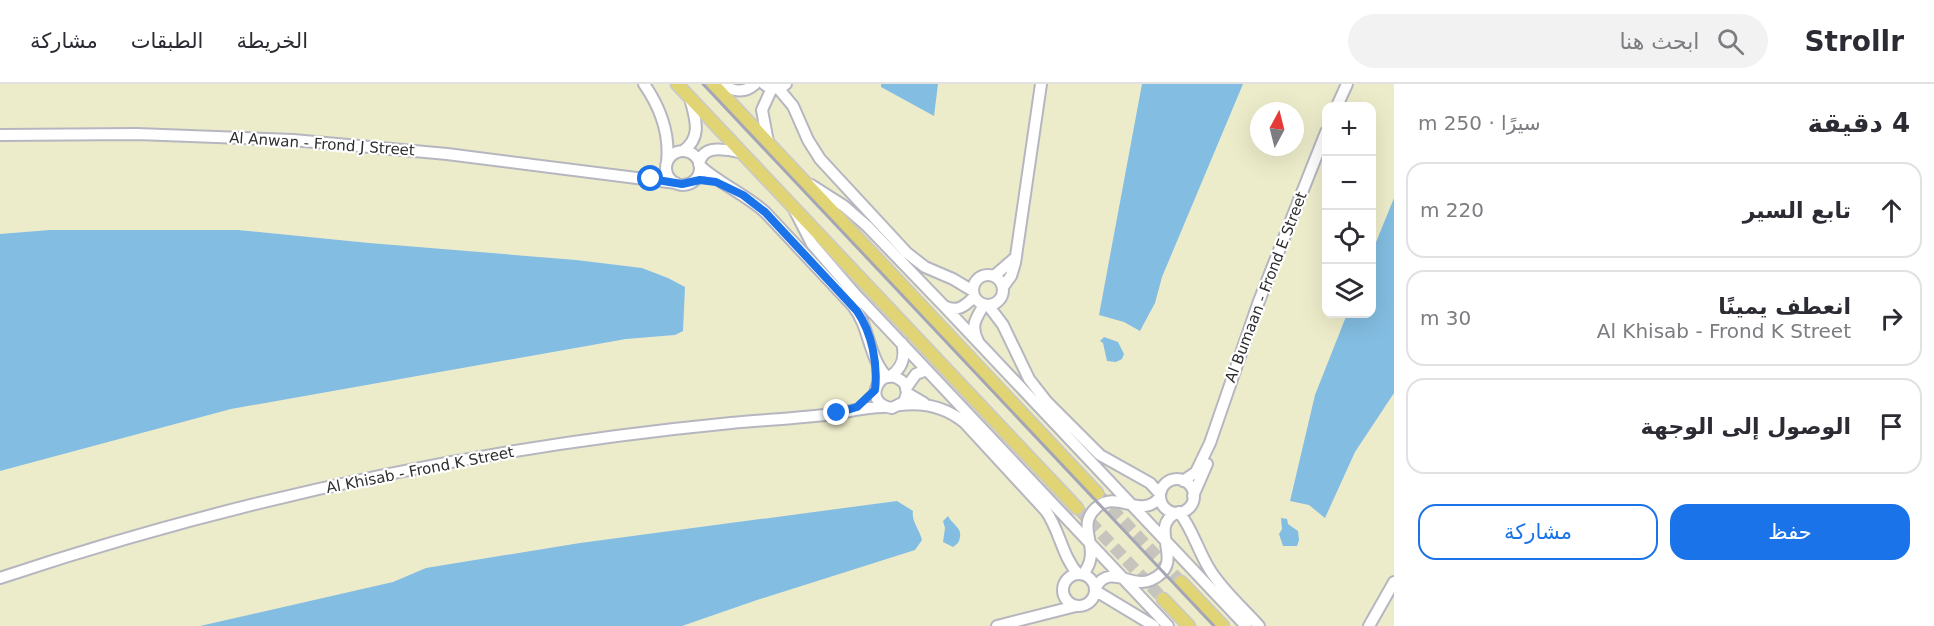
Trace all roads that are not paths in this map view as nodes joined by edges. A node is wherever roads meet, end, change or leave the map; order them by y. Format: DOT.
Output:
graph roads {
  1 [pos="644,84"];
  2 [pos="677,84"];
  3 [pos="713,84"];
  4 [pos="719,84"];
  5 [pos="755,84"];
  6 [pos="1041,84"];
  7 [pos="1347,84"];
  8 [pos="778,86"];
  9 [pos="690,98"];
  10 [pos="1340,102"];
  11 [pos="666,130"];
  12 [pos="0,135"];
  13 [pos="768,142"];
  14 [pos="1322,142"];
  15 [pos="682,151"];
  16 [pos="741,152"];
  17 [pos="667,164"];
  18 [pos="700,165"];
  19 [pos="643,179"];
  20 [pos="805,181"];
  21 [pos="693,182"];
  22 [pos="676,183"];
  23 [pos="724,184"];
  24 [pos="794,208"];
  25 [pos="1016,256"];
  26 [pos="946,276"];
  27 [pos="994,276"];
  28 [pos="980,278"];
  29 [pos="1003,287"];
  30 [pos="973,294"];
  31 [pos="1001,299"];
  32 [pos="986,305"];
  33 [pos="944,306"];
  34 [pos="1007,332"];
  35 [pos="902,343"];
  36 [pos="983,349"];
  37 [pos="875,358"];
  38 [pos="927,370"];
  39 [pos="888,377"];
  40 [pos="875,389"];
  41 [pos="907,390"];
  42 [pos="900,405"];
  43 [pos="927,405"];
  44 [pos="884,407"];
  45 [pos="849,411"];
  46 [pos="1210,443"];
  47 [pos="1141,478"];
  48 [pos="1183,481"];
  49 [pos="1168,482"];
  50 [pos="1097,493"];
  51 [pos="1160,495"];
  52 [pos="1192,501"];
  53 [pos="1133,506"];
  54 [pos="1077,508"];
  55 [pos="1178,513"];
  56 [pos="1193,534"];
  57 [pos="1090,541"];
  58 [pos="1166,542"];
  59 [pos="1066,554"];
  60 [pos="1081,574"];
  61 [pos="1122,577"];
  62 [pos="0,578"];
  63 [pos="1066,580"];
  64 [pos="1181,582"];
  65 [pos="1394,582"];
  66 [pos="1096,589"];
  67 [pos="1063,593"];
  68 [pos="1163,599"];
  69 [pos="1089,604"];
  70 [pos="1076,606"];
  71 [pos="1120,606"];
  72 [pos="1040,615"];
  73 [pos="997,626"];
  74 [pos="1154,626"];
  75 [pos="1168,626"];
  76 [pos="1189,626"];
  77 [pos="1223,626"];
  78 [pos="1246,626"];
  79 [pos="1259,626"];
  80 [pos="1369,626"];
  1 -- 11 [label="street"];
  2 -- 9 [label="main road"];
  3 -- 13 [label="main road"];
  4 -- 5 [label="street"];
  6 -- 25 [label="street"];
  7 -- 10 [label="street"];
  8 -- 13 [label="street"];
  8 -- 26 [label="street"];
  9 -- 15 [label="street"];
  9 -- 16 [label="main road"];
  11 -- 15 [label="street"];
  11 -- 17 [label="street"];
  12 -- 19 [label="street, Al Anwan - Frond J Street"];
  13 -- 20 [label="main road"];
  14 -- 46 [label="street, Al Bumaan - Frond E Street"];
  15 -- 17 [label="street"];
  15 -- 18 [label="street"];
  16 -- 18 [label="street"];
  16 -- 24 [label="main road"];
  17 -- 19 [label="street"];
  17 -- 22 [label="street"];
  18 -- 21 [label="street"];
  18 -- 23 [label="street"];
  19 -- 22 [label="street, Al Anwan - Frond J Street"];
  20 -- 33 [label="street"];
  20 -- 50 [label="main road"];
  21 -- 22 [label="street"];
  21 -- 23 [label="street"];
  23 -- 37 [label="street"];
  24 -- 35 [label="street"];
  24 -- 54 [label="main road"];
  25 -- 27 [label="street"];
  25 -- 29 [label="street"];
  26 -- 28 [label="street"];
  26 -- 30 [label="street"];
  27 -- 28 [label="street"];
  27 -- 29 [label="street"];
  28 -- 30 [label="street"];
  29 -- 31 [label="street"];
  30 -- 32 [label="street"];
  30 -- 33 [label="street"];
  31 -- 32 [label="street"];
  31 -- 34 [label="street"];
  32 -- 34 [label="street"];
  32 -- 36 [label="street"];
  33 -- 36 [label="street"];
  34 -- 47 [label="street"];
  35 -- 38 [label="street"];
  35 -- 39 [label="street"];
  36 -- 53 [label="street"];
  37 -- 39 [label="street"];
  37 -- 40 [label="street"];
  38 -- 41 [label="street"];
  38 -- 57 [label="street"];
  39 -- 40 [label="street"];
  39 -- 41 [label="street"];
  40 -- 44 [label="street"];
  40 -- 45 [label="street"];
  41 -- 42 [label="street"];
  41 -- 43 [label="street"];
  42 -- 43 [label="street"];
  42 -- 44 [label="street"];
  43 -- 59 [label="street"];
  44 -- 45 [label="street, Al Khisab - Frond K Street"];
  45 -- 62 [label="street, Al Khisab - Frond K Street"];
  46 -- 48 [label="street, Al Bumaan - Frond E Street"];
  46 -- 52 [label="street, Al Bumaan - Frond E Street"];
  47 -- 49 [label="street"];
  47 -- 51 [label="street"];
  48 -- 49 [label="street"];
  48 -- 52 [label="street"];
  49 -- 51 [label="street"];
  51 -- 53 [label="street"];
  51 -- 55 [label="street"];
  52 -- 55 [label="street"];
  52 -- 56 [label="street"];
  53 -- 57 [label="street"];
  53 -- 58 [label="street"];
  55 -- 56 [label="street"];
  55 -- 58 [label="street"];
  56 -- 79 [label="street"];
  57 -- 60 [label="street"];
  57 -- 61 [label="street"];
  58 -- 61 [label="street"];
  58 -- 78 [label="street"];
  59 -- 60 [label="street"];
  59 -- 63 [label="street"];
  60 -- 63 [label="street"];
  60 -- 66 [label="street"];
  61 -- 66 [label="street"];
  61 -- 75 [label="street"];
  63 -- 67 [label="street"];
  64 -- 77 [label="main road"];
  65 -- 80 [label="street"];
  66 -- 69 [label="street"];
  66 -- 71 [label="street"];
  67 -- 70 [label="street"];
  67 -- 72 [label="street"];
  68 -- 76 [label="main road"];
  69 -- 70 [label="street"];
  69 -- 71 [label="street"];
  70 -- 72 [label="street"];
  71 -- 74 [label="street"];
  72 -- 73 [label="street"];
}
